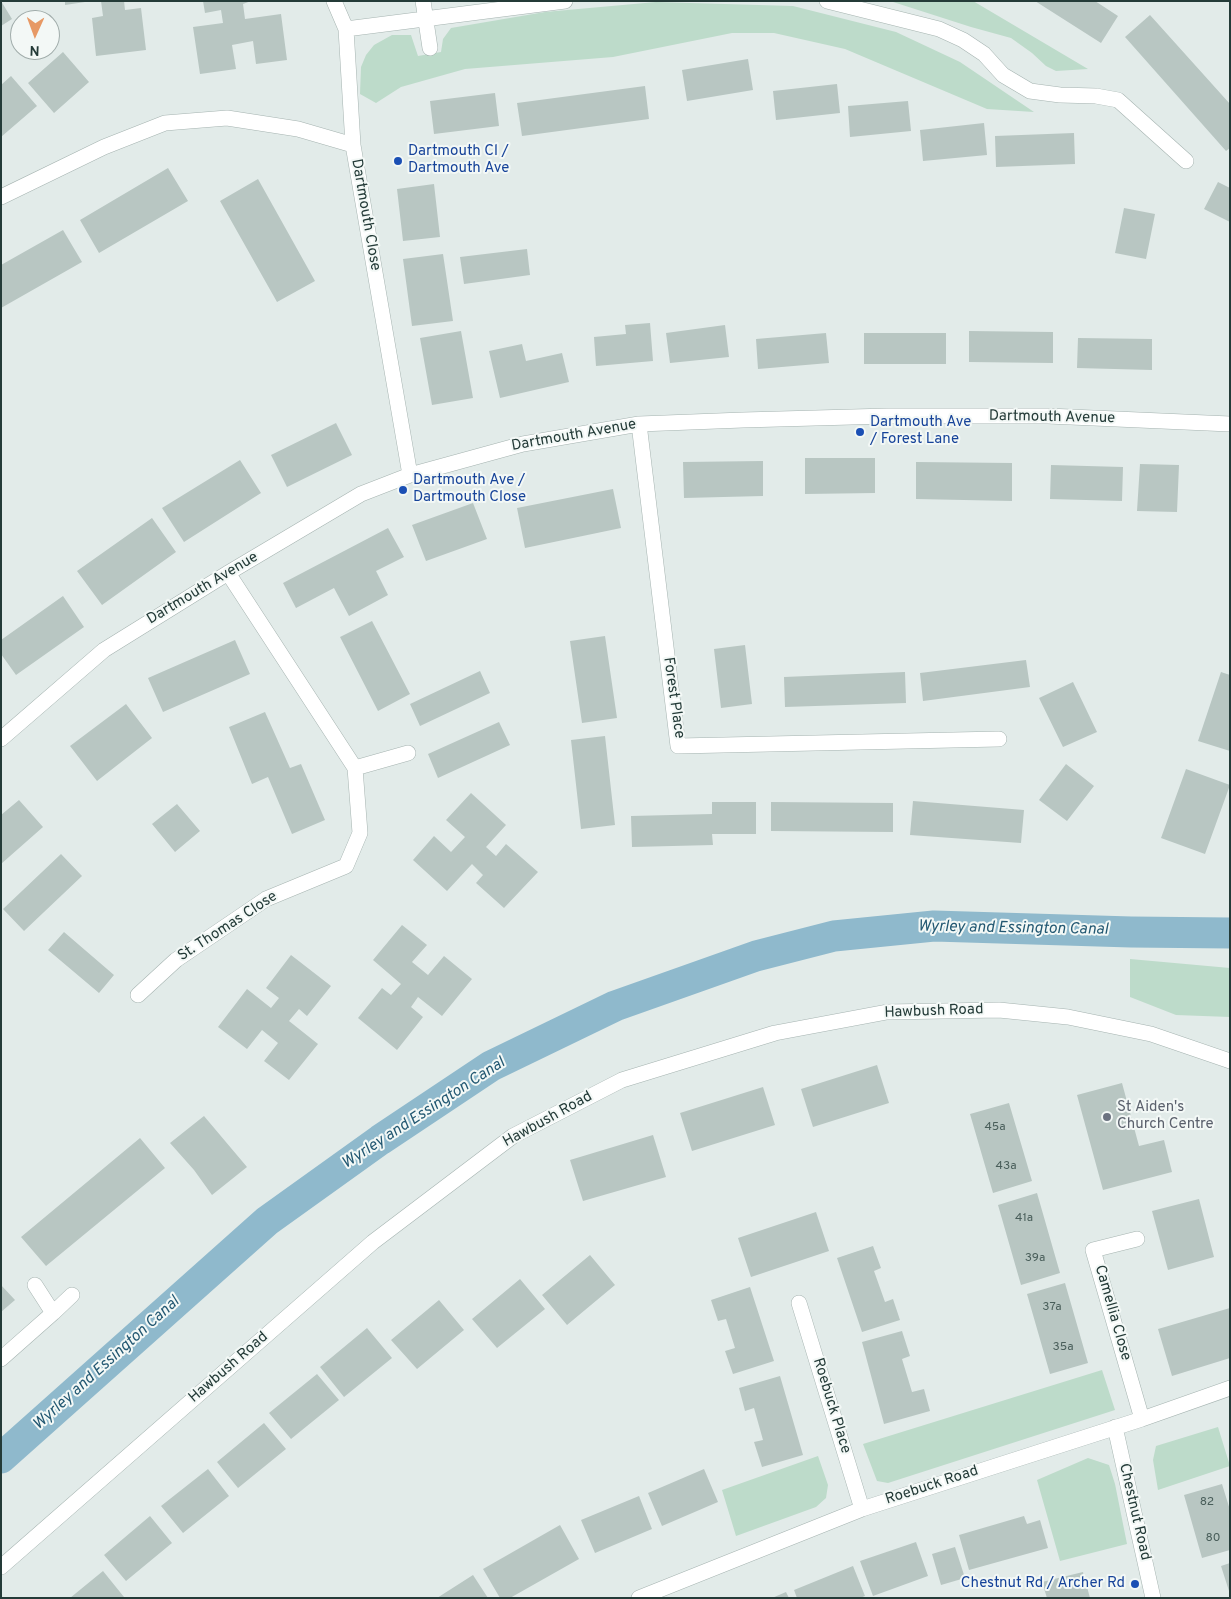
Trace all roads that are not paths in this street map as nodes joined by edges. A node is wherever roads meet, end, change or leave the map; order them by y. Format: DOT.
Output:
graph roads {
  1 [pos="334,1"];
  2 [pos="423,1"];
  3 [pos="565,1"];
  4 [pos="827,1"];
  5 [pos="425,18"];
  6 [pos="346,29"];
  7 [pos="430,48"];
  8 [pos="353,145"];
  9 [pos="1186,160"];
  10 [pos="1,197"];
  11 [pos="639,424"];
  12 [pos="1230,424"];
  13 [pos="410,475"];
  14 [pos="228,573"];
  15 [pos="1,739"];
  16 [pos="999,739"];
  17 [pos="408,753"];
  18 [pos="355,768"];
  19 [pos="138,996"];
  20 [pos="1230,1061"];
  21 [pos="1137,1239"];
  22 [pos="35,1285"];
  23 [pos="72,1295"];
  24 [pos="799,1303"];
  25 [pos="53,1313"];
  26 [pos="1,1359"];
  27 [pos="1230,1388"];
  28 [pos="1142,1419"];
  29 [pos="1115,1427"];
  30 [pos="862,1509"];
  31 [pos="1,1567"];
  32 [pos="639,1598"];
  33 [pos="1153,1598"];
  1 -- 6 [label="street"];
  2 -- 5 [label="street"];
  3 -- 5 [label="street"];
  4 -- 9 [label="street"];
  5 -- 6 [label="street"];
  5 -- 7 [label="street"];
  6 -- 8 [label="street"];
  8 -- 10 [label="street, Dartmouth Close"];
  8 -- 13 [label="street, Dartmouth Close"];
  11 -- 12 [label="street, Dartmouth Avenue"];
  11 -- 13 [label="street, Dartmouth Avenue"];
  11 -- 16 [label="street, Forest Place"];
  13 -- 14 [label="street, Dartmouth Avenue"];
  14 -- 15 [label="street, Dartmouth Avenue"];
  14 -- 18 [label="street, St. Thomas Close"];
  17 -- 18 [label="street"];
  18 -- 19 [label="street, St. Thomas Close"];
  20 -- 31 [label="street, Hawbush Road"];
  21 -- 28 [label="street, Camellia Close"];
  22 -- 25 [label="street"];
  23 -- 25 [label="street"];
  24 -- 30 [label="street, Roebuck Place"];
  25 -- 26 [label="street"];
  27 -- 28 [label="street, Roebuck Road"];
  28 -- 29 [label="street, Roebuck Road"];
  29 -- 30 [label="street, Roebuck Road"];
  29 -- 33 [label="street, Chestnut Road"];
  30 -- 32 [label="street, Roebuck Road"];
}
